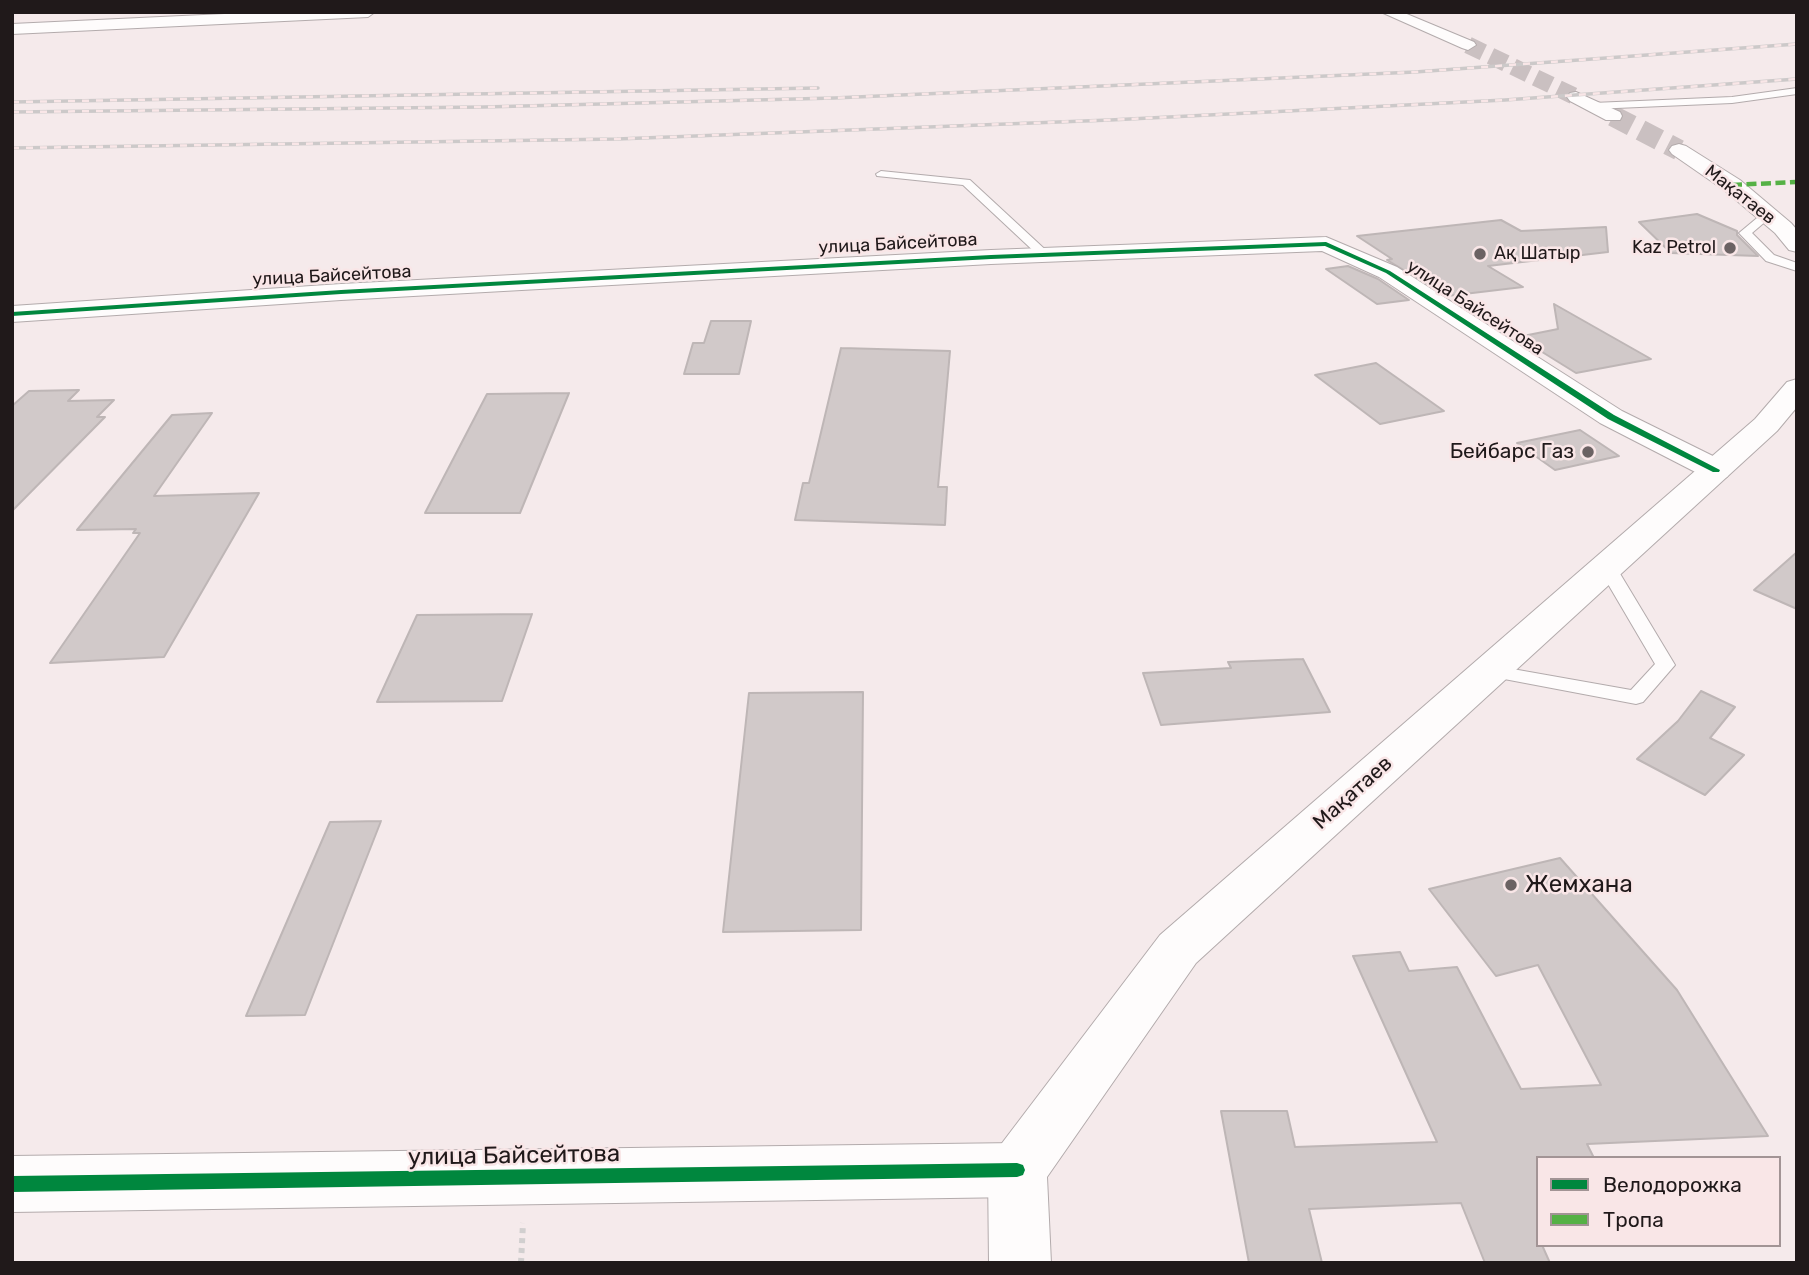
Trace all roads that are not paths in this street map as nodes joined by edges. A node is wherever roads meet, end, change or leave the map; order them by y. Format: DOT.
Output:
graph roads {
  1 [pos="284,12"];
  2 [pos="368,12"];
  3 [pos="1388,12"];
  4 [pos="260,17"];
  5 [pos="12,29"];
  6 [pos="1468,45"];
  7 [pos="1797,91"];
  8 [pos="1584,101"];
  9 [pos="1614,116"];
  10 [pos="1679,149"];
  11 [pos="881,174"];
  12 [pos="1767,215"];
  13 [pos="1797,244"];
  14 [pos="1044,254"];
  15 [pos="1797,267"];
  16 [pos="16,317"];
  17 [pos="1793,397"];
  18 [pos="1716,470"];
  19 [pos="1606,567"];
  20 [pos="1490,671"];
  21 [pos="1017,1170"];
  22 [pos="12,1184"];
  23 [pos="1020,1263"];
  1 -- 4 [label="street"];
  2 -- 4 [label="street"];
  3 -- 6 [label="street"];
  4 -- 5 [label="street"];
  7 -- 8 [label="lane"];
  8 -- 9 [label="street"];
  10 -- 12 [label="street, Мақатаев"];
  11 -- 14 [label="lane"];
  12 -- 13 [label="street, Мақатаев"];
  12 -- 15 [label="lane"];
  14 -- 16 [label="street, улица Байсейтова"];
  14 -- 18 [label="street, улица Байсейтова"];
  17 -- 18 [label="street, Мақатаев"];
  18 -- 19 [label="street, Мақатаев"];
  19 -- 20 [label="street, Мақатаев"];
  19 -- 20 [label="lane"];
  20 -- 21 [label="street, Мақатаев"];
  21 -- 22 [label="street, улица Байсейтова"];
  21 -- 23 [label="street"];
}
